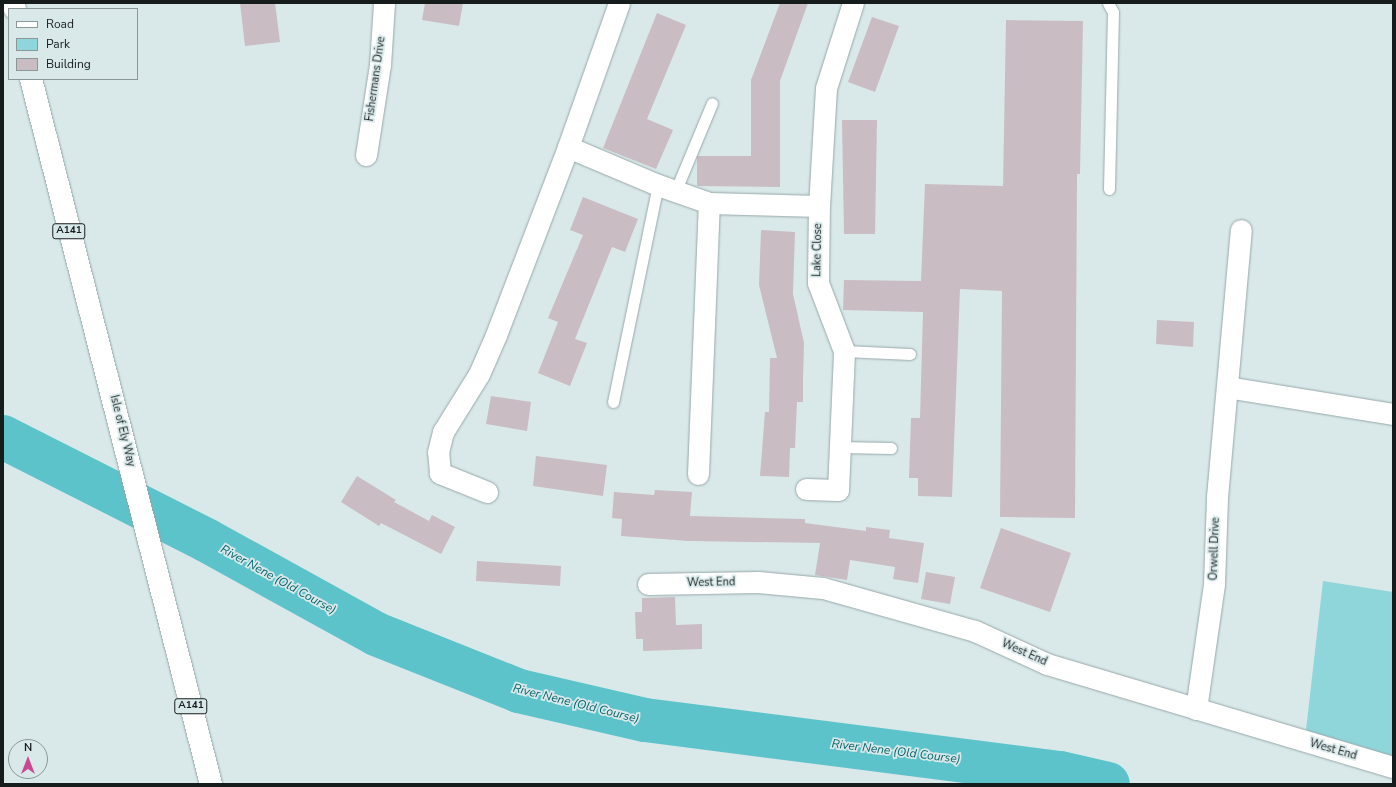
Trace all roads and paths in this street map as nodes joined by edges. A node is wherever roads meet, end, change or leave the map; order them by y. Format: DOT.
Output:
graph roads {
  1 [pos="384,3"];
  2 [pos="619,3"];
  3 [pos="853,3"];
  4 [pos="1108,3"];
  5 [pos="31,80"];
  6 [pos="712,103"];
  7 [pos="568,147"];
  8 [pos="366,155"];
  9 [pos="666,188"];
  10 [pos="1109,189"];
  11 [pos="709,203"];
  12 [pos="819,206"];
  13 [pos="1241,230"];
  14 [pos="844,351"];
  15 [pos="910,354"];
  16 [pos="1227,387"];
  17 [pos="613,402"];
  18 [pos="1393,414"];
  19 [pos="840,447"];
  20 [pos="892,448"];
  21 [pos="698,474"];
  22 [pos="806,489"];
  23 [pos="487,492"];
  24 [pos="648,584"];
  25 [pos="1196,709"];
  26 [pos="1393,767"];
  27 [pos="211,784"];
  1 -- 8 [label="street, Fishermans Drive"];
  2 -- 7 [label="street"];
  3 -- 12 [label="street, Lake Close"];
  4 -- 10 [label="lane"];
  5 -- 27 [label="highway, Isle of Ely Way / A141"];
  6 -- 9 [label="lane"];
  7 -- 9 [label="street"];
  7 -- 23 [label="street"];
  9 -- 11 [label="street"];
  9 -- 17 [label="lane"];
  11 -- 12 [label="street"];
  11 -- 21 [label="street"];
  12 -- 14 [label="street, Lake Close"];
  13 -- 16 [label="street, Orwell Drive"];
  14 -- 15 [label="lane"];
  14 -- 19 [label="street, Lake Close"];
  16 -- 18 [label="street"];
  16 -- 25 [label="street, Orwell Drive"];
  19 -- 20 [label="lane"];
  19 -- 22 [label="street, Lake Close"];
  24 -- 25 [label="street, West End"];
  25 -- 26 [label="street, West End"];
}
